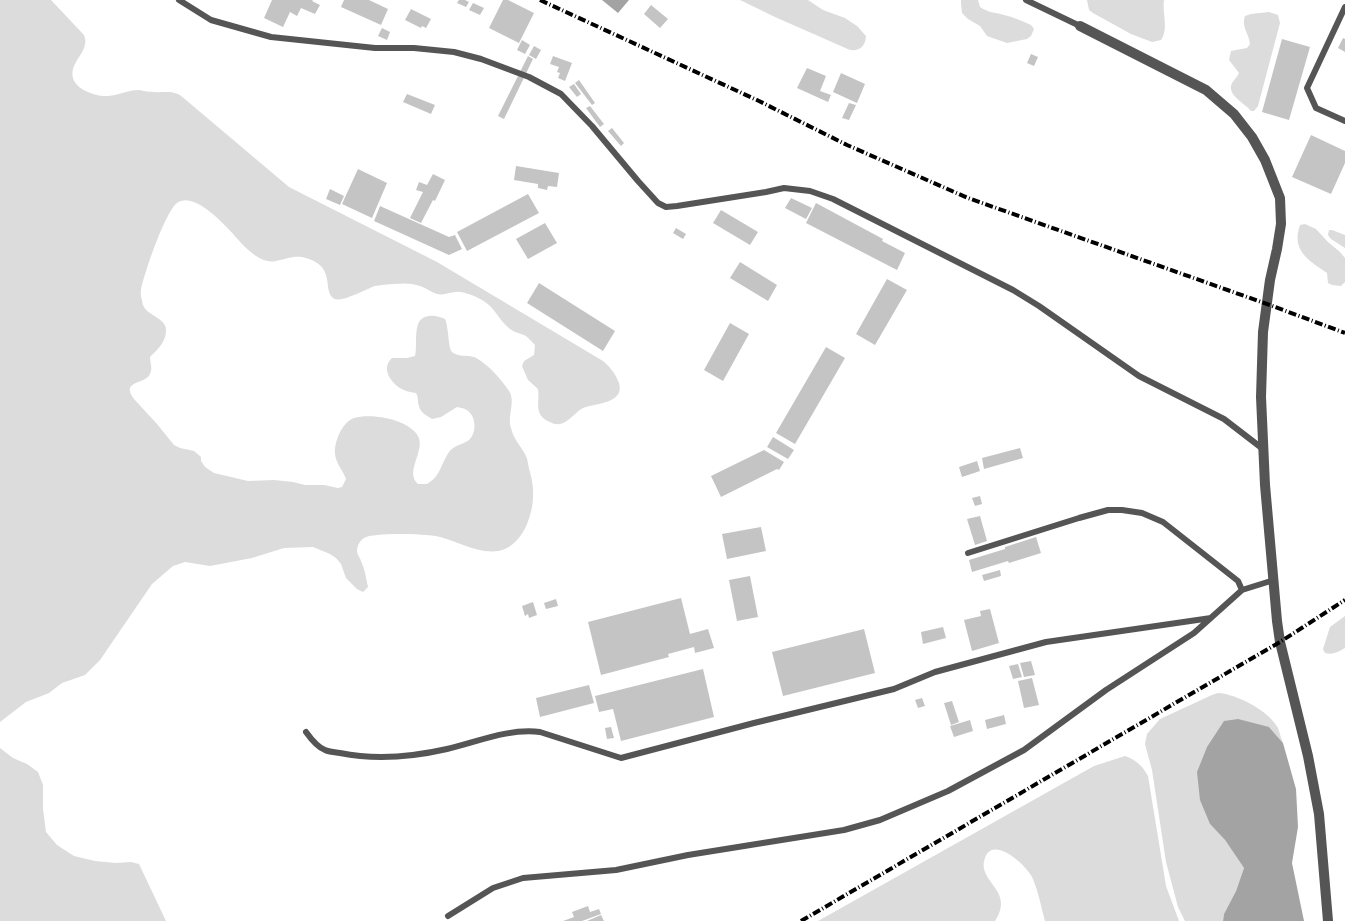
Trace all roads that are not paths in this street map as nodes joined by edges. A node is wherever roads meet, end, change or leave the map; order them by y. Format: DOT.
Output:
graph roads {
  1 [pos="179,0"];
  2 [pos="1026,0"];
  3 [pos="1345,7"];
  4 [pos="1080,26"];
  5 [pos="1345,122"];
  6 [pos="1263,449"];
  7 [pos="968,552"];
  8 [pos="1274,580"];
  9 [pos="1242,590"];
  10 [pos="1210,618"];
  11 [pos="306,732"];
  12 [pos="448,916"];
  13 [pos="1328,921"];
  1 -- 6 [label="lane"];
  2 -- 4 [label="lane"];
  3 -- 5 [label="lane"];
  4 -- 6 [label="street"];
  6 -- 8 [label="street"];
  7 -- 9 [label="lane"];
  8 -- 9 [label="lane"];
  8 -- 13 [label="street"];
  9 -- 10 [label="lane"];
  10 -- 11 [label="lane"];
  10 -- 12 [label="lane"];
}
